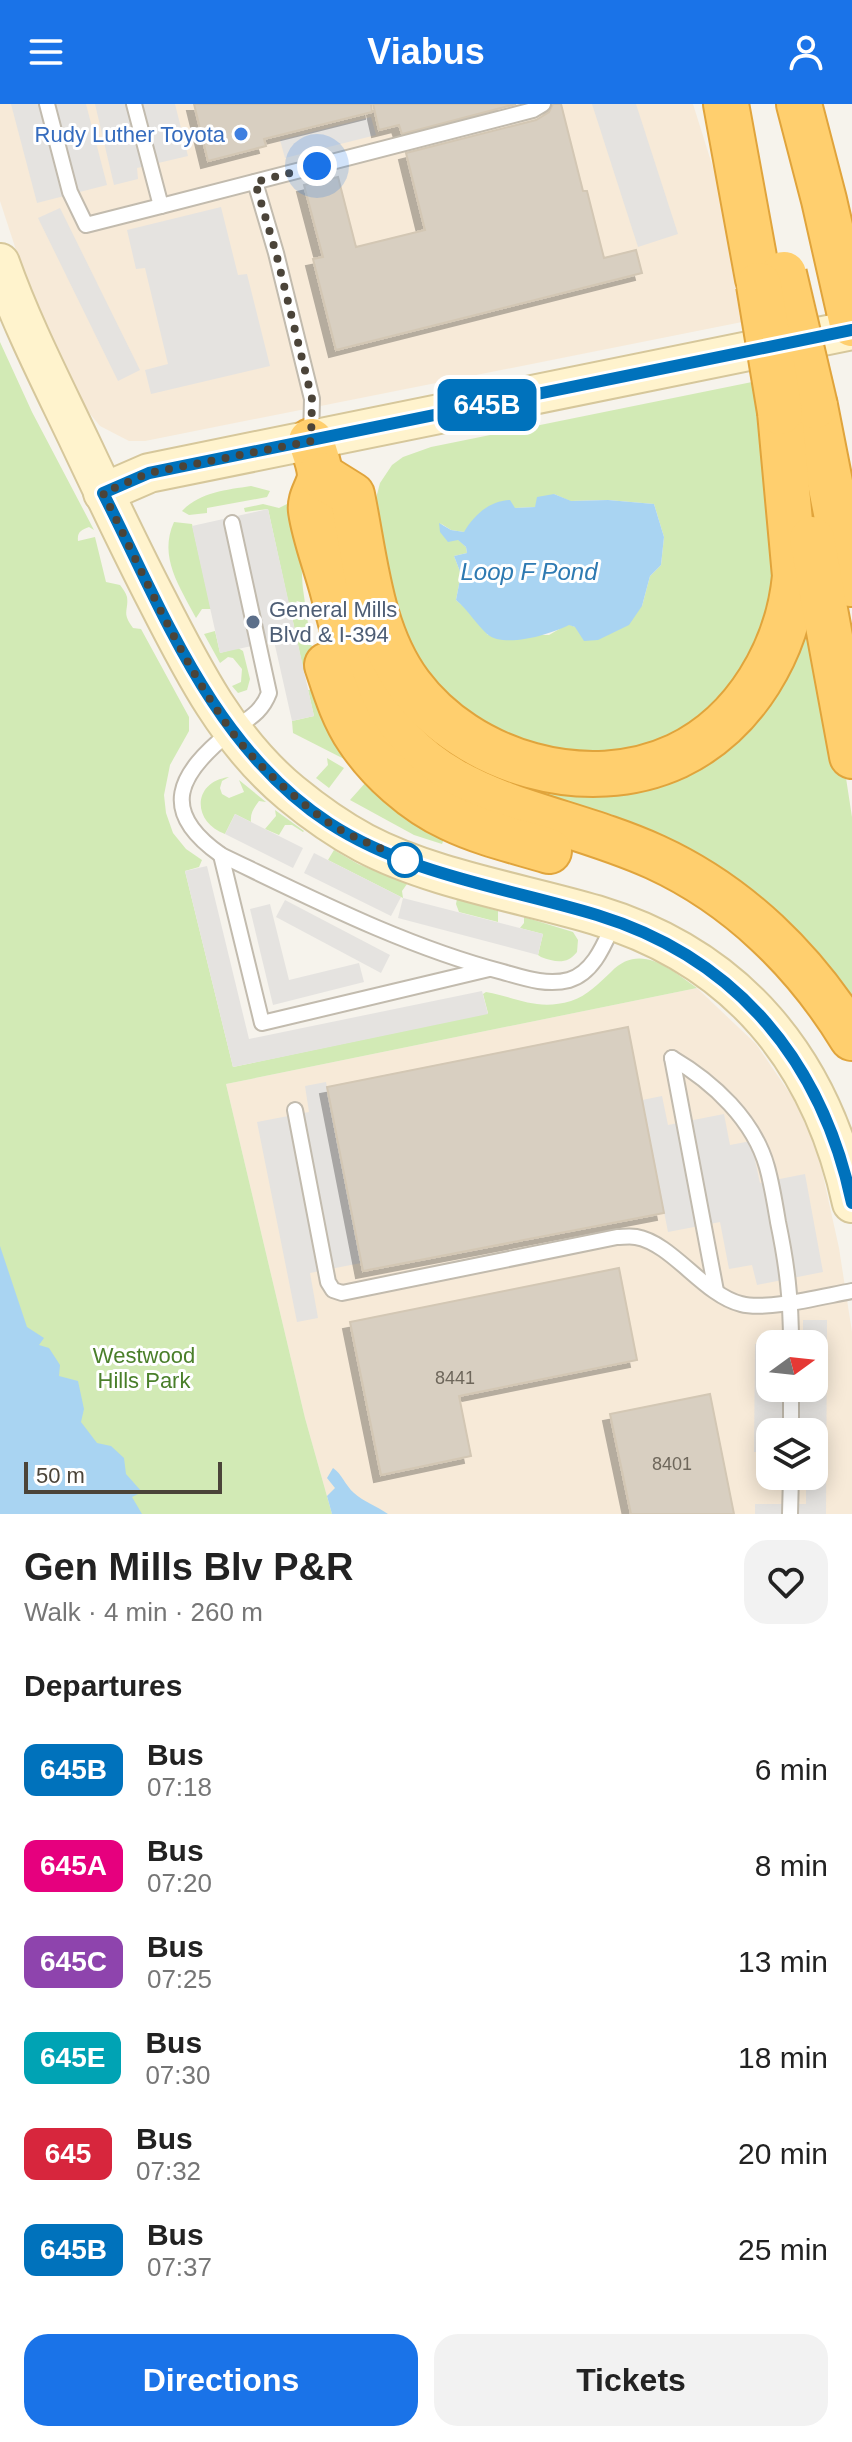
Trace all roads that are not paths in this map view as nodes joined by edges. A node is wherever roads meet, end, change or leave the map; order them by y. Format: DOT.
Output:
graph roads {
  1 [pos="47,104"];
  2 [pos="134,104"];
  3 [pos="543,104"];
  4 [pos="726,104"];
  5 [pos="734,104"];
  6 [pos="799,104"];
  7 [pos="255,182"];
  8 [pos="161,206"];
  9 [pos="0,263"];
  10 [pos="771,276"];
  11 [pos="852,324"];
  12 [pos="852,330"];
  13 [pos="798,409"];
  14 [pos="316,458"];
  15 [pos="103,493"];
  16 [pos="232,523"];
  17 [pos="852,593"];
  18 [pos="231,731"];
  19 [pos="852,756"];
  20 [pos="221,855"];
  21 [pos="615,921"];
  22 [pos="490,969"];
  23 [pos="852,1038"];
  24 [pos="295,1110"];
  25 [pos="852,1203"];
  26 [pos="716,1291"];
  27 [pos="852,1291"];
  28 [pos="791,1302"];
  29 [pos="791,1330"];
  30 [pos="791,1490"];
  31 [pos="790,1514"];
  1 -- 8 [label="lane"];
  2 -- 8 [label="lane"];
  3 -- 7 [label="lane"];
  4 -- 10 [label="highway"];
  5 -- 10 [label="highway"];
  6 -- 11 [label="highway"];
  7 -- 8 [label="lane"];
  7 -- 14 [label="lane"];
  9 -- 15 [label="street"];
  10 -- 13 [label="highway, bridge"];
  12 -- 14 [label="street"];
  13 -- 14 [label="highway"];
  13 -- 17 [label="highway"];
  13 -- 19 [label="highway"];
  14 -- 15 [label="street"];
  14 -- 23 [label="highway"];
  15 -- 18 [label="street"];
  16 -- 18 [label="lane"];
  18 -- 20 [label="lane"];
  18 -- 21 [label="street"];
  20 -- 22 [label="lane"];
  20 -- 22 [label="lane"];
  21 -- 22 [label="lane"];
  21 -- 25 [label="street"];
  24 -- 26 [label="lane"];
  26 -- 28 [label="lane"];
  26 -- 28 [label="lane"];
  27 -- 28 [label="lane"];
  28 -- 29 [label="lane"];
  30 -- 31 [label="lane"];
}
